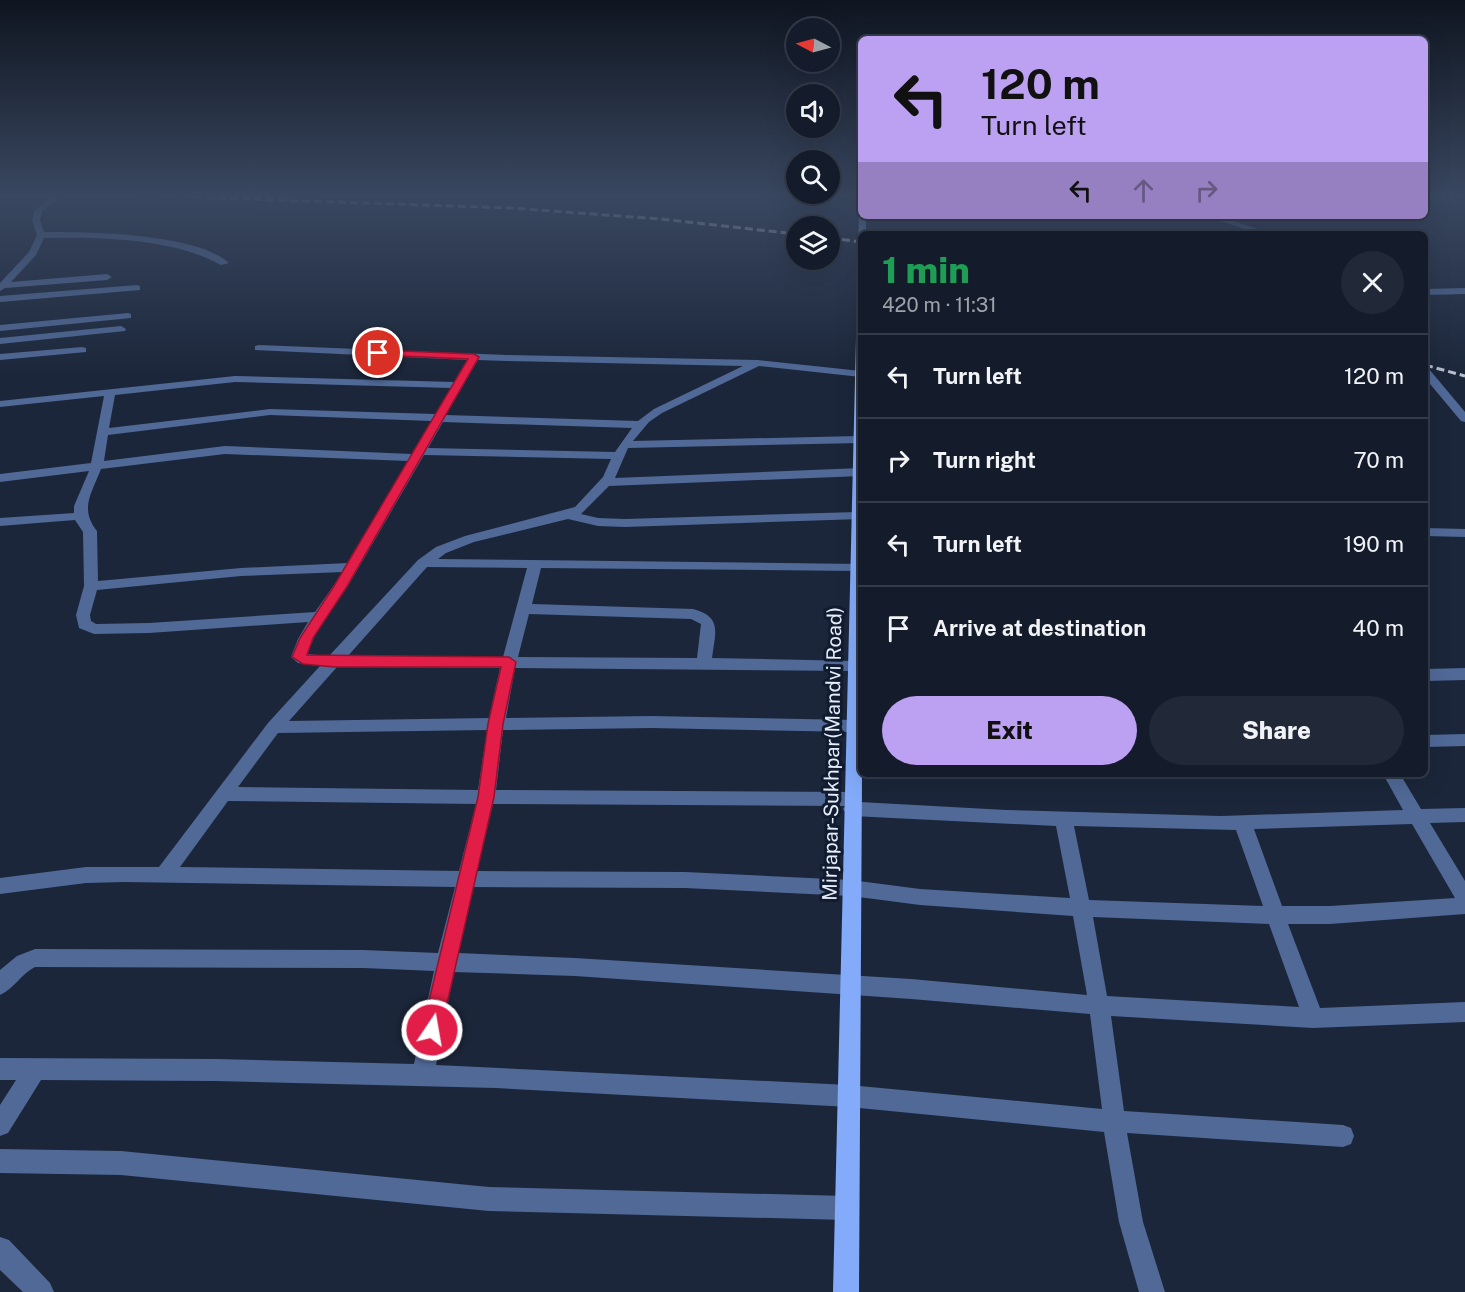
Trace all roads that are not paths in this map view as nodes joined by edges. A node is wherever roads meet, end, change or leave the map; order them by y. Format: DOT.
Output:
graph roads {
  1 [pos="31,255"];
  2 [pos="211,255"];
  3 [pos="224,263"];
  4 [pos="107,277"];
  5 [pos="1,286"];
  6 [pos="137,288"];
  7 [pos="1465,291"];
  8 [pos="1428,292"];
  9 [pos="0,299"];
  10 [pos="128,316"];
  11 [pos="0,328"];
  12 [pos="121,329"];
  13 [pos="0,341"];
  14 [pos="259,348"];
  15 [pos="82,350"];
  16 [pos="0,357"];
  17 [pos="474,357"];
  18 [pos="758,363"];
  19 [pos="858,374"];
  20 [pos="1428,375"];
  21 [pos="458,385"];
  22 [pos="110,392"];
  23 [pos="0,404"];
  24 [pos="439,417"];
  25 [pos="1465,419"];
  26 [pos="640,425"];
  27 [pos="103,432"];
  28 [pos="858,440"];
  29 [pos="621,450"];
  30 [pos="418,454"];
  31 [pos="97,465"];
  32 [pos="858,472"];
  33 [pos="0,478"];
  34 [pos="606,482"];
  35 [pos="858,494"];
  36 [pos="568,515"];
  37 [pos="80,516"];
  38 [pos="857,516"];
  39 [pos="0,522"];
  40 [pos="858,525"];
  41 [pos="1428,532"];
  42 [pos="1465,532"];
  43 [pos="858,545"];
  44 [pos="423,563"];
  45 [pos="535,565"];
  46 [pos="352,567"];
  47 [pos="856,567"];
  48 [pos="91,586"];
  49 [pos="522,609"];
  50 [pos="322,616"];
  51 [pos="858,623"];
  52 [pos="334,662"];
  53 [pos="509,662"];
  54 [pos="704,663"];
  55 [pos="1465,674"];
  56 [pos="1428,675"];
  57 [pos="857,677"];
  58 [pos="496,724"];
  59 [pos="854,726"];
  60 [pos="274,727"];
  61 [pos="1465,740"];
  62 [pos="1428,741"];
  63 [pos="857,749"];
  64 [pos="1393,777"];
  65 [pos="222,794"];
  66 [pos="486,797"];
  67 [pos="853,804"];
  68 [pos="1465,815"];
  69 [pos="1416,817"];
  70 [pos="1064,819"];
  71 [pos="1242,822"];
  72 [pos="162,875"];
  73 [pos="465,880"];
  74 [pos="0,886"];
  75 [pos="851,888"];
  76 [pos="1465,898"];
  77 [pos="1465,906"];
  78 [pos="1080,908"];
  79 [pos="1277,915"];
  80 [pos="446,962"];
  81 [pos="0,985"];
  82 [pos="850,987"];
  83 [pos="1099,1005"];
  84 [pos="1465,1012"];
  85 [pos="1313,1018"];
  86 [pos="0,1069"];
  87 [pos="35,1070"];
  88 [pos="423,1075"];
  89 [pos="849,1096"];
  90 [pos="1115,1121"];
  91 [pos="0,1125"];
  92 [pos="1343,1136"];
  93 [pos="0,1161"];
  94 [pos="847,1208"];
  95 [pos="0,1249"];
  96 [pos="41,1292"];
  97 [pos="846,1292"];
  98 [pos="1152,1292"];
  1 -- 5 [label="street"];
  2 -- 3 [label="street"];
  4 -- 5 [label="street"];
  6 -- 9 [label="street"];
  7 -- 8 [label="street"];
  10 -- 11 [label="street"];
  12 -- 13 [label="street"];
  14 -- 17 [label="street"];
  15 -- 16 [label="street"];
  17 -- 18 [label="street"];
  17 -- 21 [label="street"];
  18 -- 19 [label="street"];
  18 -- 26 [label="street"];
  20 -- 25 [label="street"];
  21 -- 22 [label="street"];
  21 -- 24 [label="street"];
  22 -- 23 [label="street"];
  22 -- 27 [label="street"];
  24 -- 26 [label="street"];
  24 -- 27 [label="street"];
  24 -- 30 [label="street"];
  26 -- 29 [label="street"];
  27 -- 31 [label="street"];
  28 -- 29 [label="street"];
  29 -- 30 [label="street"];
  29 -- 34 [label="street"];
  30 -- 31 [label="street"];
  30 -- 46 [label="street"];
  31 -- 33 [label="street"];
  31 -- 37 [label="street"];
  32 -- 34 [label="street"];
  34 -- 36 [label="street"];
  35 -- 38 [label="main road, Mirjapar-Sukhpar(Mandvi Road)"];
  36 -- 38 [label="street"];
  36 -- 44 [label="street"];
  37 -- 39 [label="street"];
  37 -- 48 [label="street"];
  38 -- 40 [label="main road, Mirjapar-Sukhpar(Mandvi Road)"];
  41 -- 42 [label="street"];
  43 -- 47 [label="main road, Mirjapar-Sukhpar(Mandvi Road)"];
  44 -- 45 [label="street"];
  44 -- 52 [label="street"];
  45 -- 47 [label="street"];
  45 -- 49 [label="street"];
  46 -- 48 [label="street"];
  46 -- 50 [label="street"];
  47 -- 51 [label="main road, Mirjapar-Sukhpar(Mandvi Road)"];
  48 -- 50 [label="street"];
  49 -- 53 [label="street"];
  49 -- 54 [label="street"];
  50 -- 52 [label="street"];
  51 -- 57 [label="main road, Mirjapar-Sukhpar(Mandvi Road)"];
  52 -- 53 [label="street"];
  52 -- 60 [label="street"];
  53 -- 54 [label="street"];
  53 -- 58 [label="street"];
  54 -- 57 [label="street"];
  55 -- 56 [label="street"];
  57 -- 59 [label="main road, Mirjapar-Sukhpar(Mandvi Road)"];
  58 -- 59 [label="street"];
  58 -- 60 [label="street"];
  58 -- 66 [label="street"];
  59 -- 63 [label="main road, Mirjapar-Sukhpar(Mandvi Road)"];
  60 -- 65 [label="street"];
  61 -- 62 [label="street"];
  63 -- 67 [label="main road, Mirjapar-Sukhpar(Mandvi Road)"];
  64 -- 69 [label="street"];
  65 -- 66 [label="street"];
  65 -- 72 [label="street"];
  66 -- 67 [label="street"];
  66 -- 73 [label="street"];
  67 -- 70 [label="street"];
  67 -- 75 [label="main road, Mirjapar-Sukhpar(Mandvi Road)"];
  68 -- 69 [label="street"];
  69 -- 71 [label="street"];
  69 -- 76 [label="street"];
  70 -- 71 [label="street"];
  70 -- 78 [label="street"];
  71 -- 79 [label="street"];
  72 -- 73 [label="street"];
  72 -- 74 [label="street"];
  73 -- 75 [label="street"];
  73 -- 80 [label="street"];
  75 -- 78 [label="street"];
  75 -- 82 [label="main road, Mirjapar-Sukhpar(Mandvi Road)"];
  77 -- 79 [label="street"];
  78 -- 79 [label="street"];
  78 -- 83 [label="street"];
  79 -- 85 [label="street"];
  80 -- 81 [label="street"];
  80 -- 82 [label="street"];
  80 -- 88 [label="street"];
  82 -- 83 [label="street"];
  82 -- 89 [label="main road, Mirjapar-Sukhpar(Mandvi Road)"];
  83 -- 85 [label="street"];
  83 -- 90 [label="street"];
  84 -- 85 [label="street"];
  86 -- 87 [label="street"];
  87 -- 88 [label="street"];
  87 -- 91 [label="street"];
  88 -- 89 [label="street"];
  89 -- 90 [label="street"];
  89 -- 94 [label="main road, Mirjapar-Sukhpar(Mandvi Road)"];
  90 -- 92 [label="street"];
  90 -- 98 [label="street"];
  93 -- 94 [label="street"];
  94 -- 97 [label="main road, Mirjapar-Sukhpar(Mandvi Road)"];
  95 -- 96 [label="street"];
}
